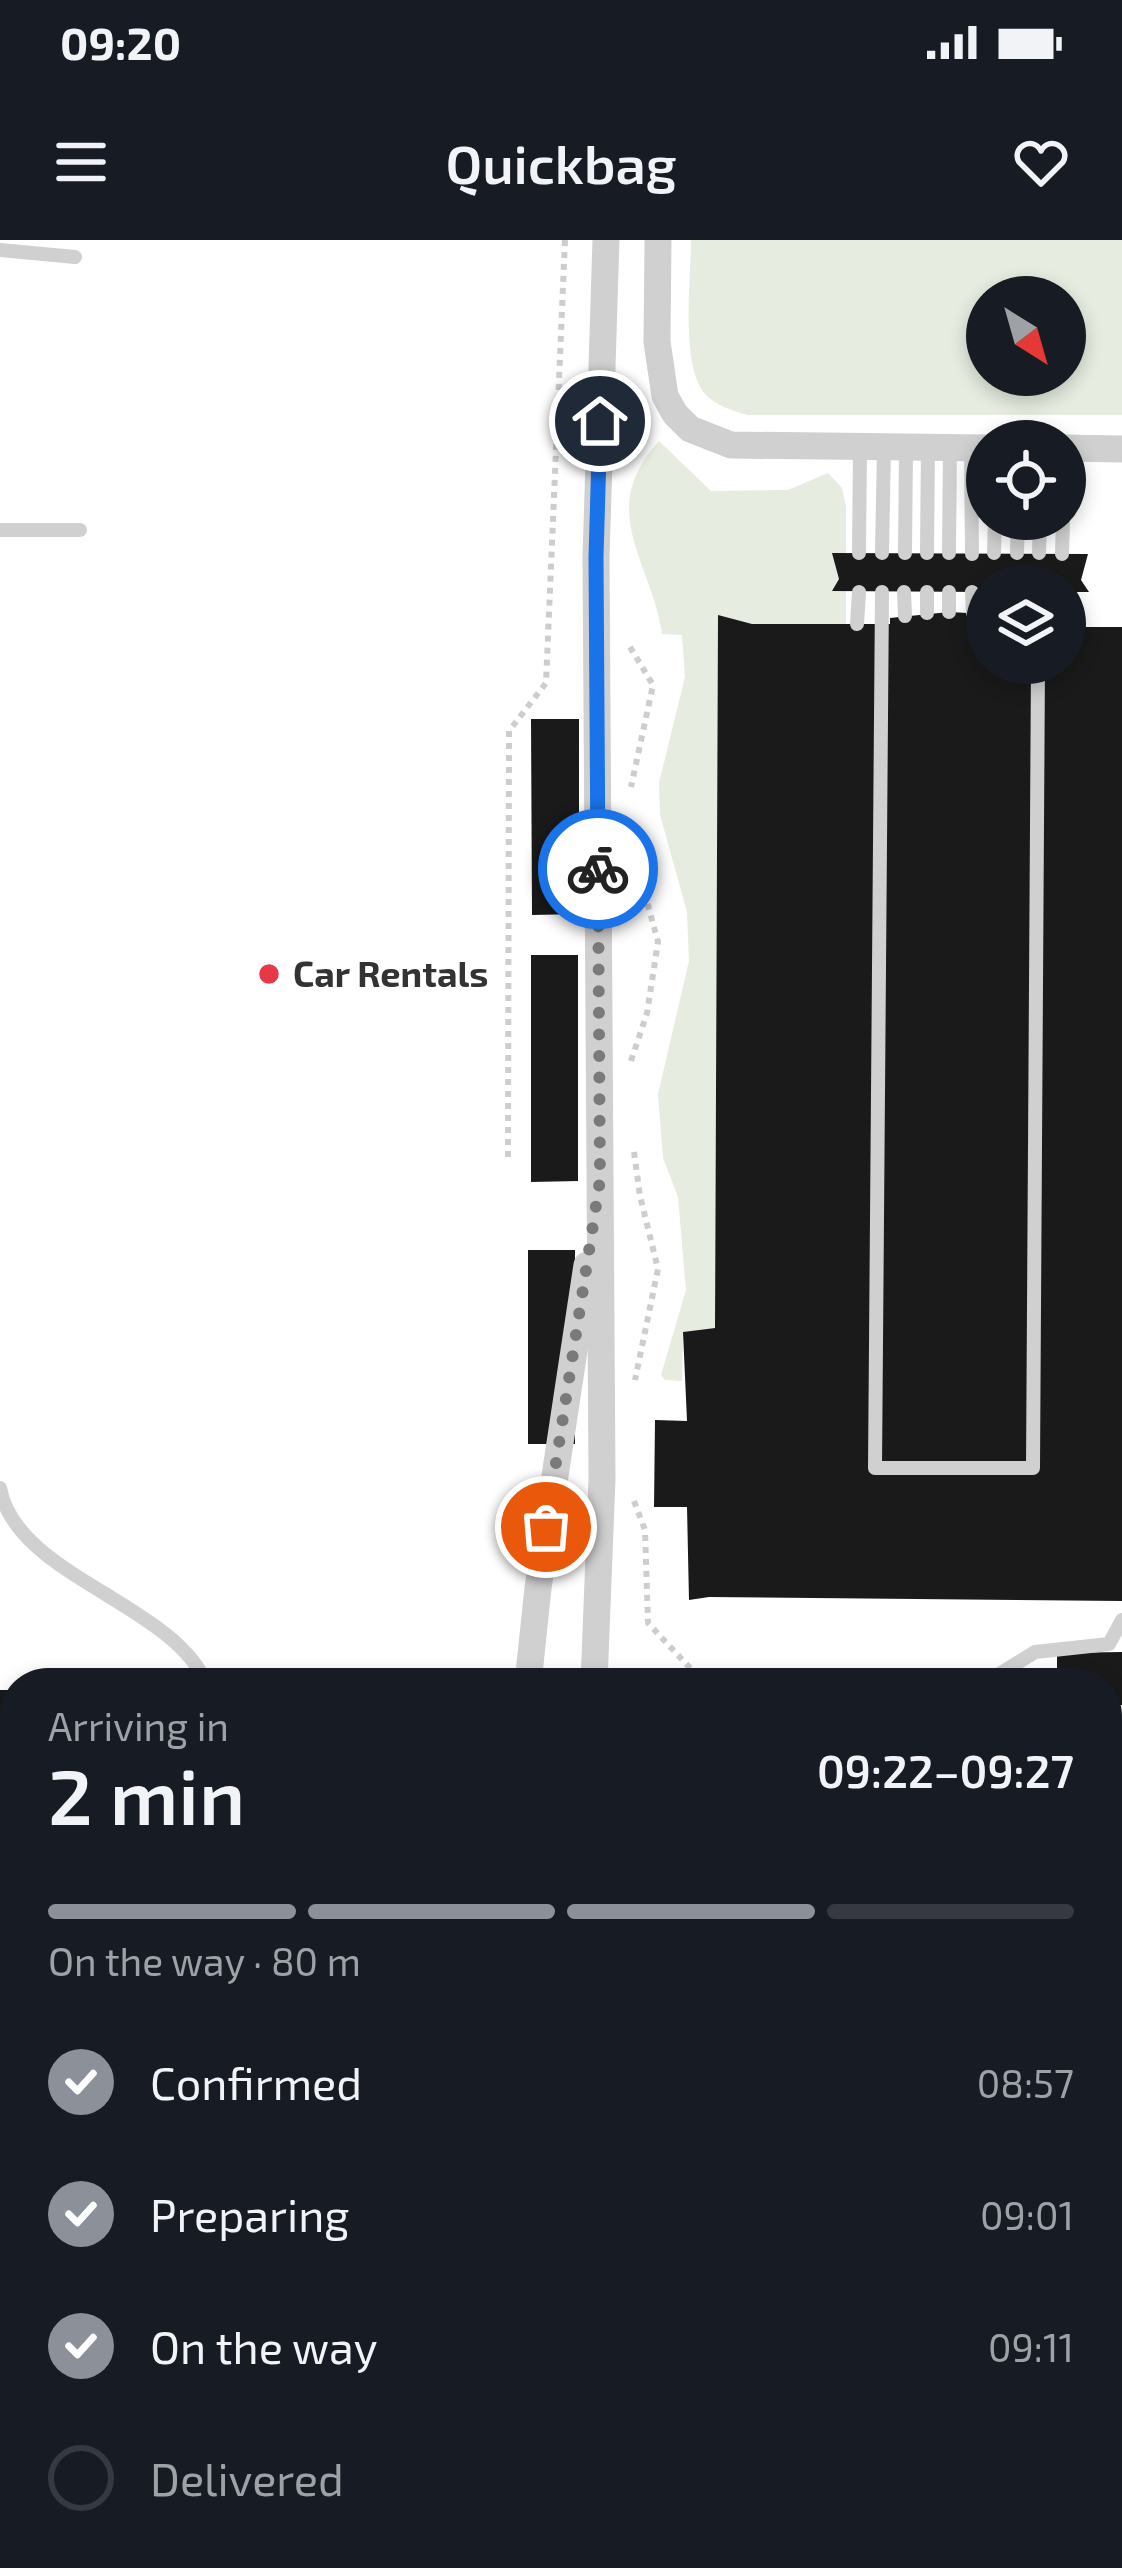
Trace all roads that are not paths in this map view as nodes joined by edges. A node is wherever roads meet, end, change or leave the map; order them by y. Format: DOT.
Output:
graph roads {
  1 [pos="606,240"];
  2 [pos="658,240"];
  3 [pos="0,250"];
  4 [pos="75,257"];
  5 [pos="927,447"];
  6 [pos="1086,448"];
  7 [pos="1122,449"];
  8 [pos="0,530"];
  9 [pos="80,530"];
  10 [pos="994,540"];
  11 [pos="1017,540"];
  12 [pos="1039,540"];
  13 [pos="1063,540"];
  14 [pos="904,553"];
  15 [pos="927,553"];
  16 [pos="949,553"];
  17 [pos="860,554"];
  18 [pos="882,554"];
  19 [pos="972,554"];
  20 [pos="994,554"];
  21 [pos="1017,554"];
  22 [pos="1039,554"];
  23 [pos="1062,554"];
  24 [pos="859,592"];
  25 [pos="882,592"];
  26 [pos="904,592"];
  27 [pos="927,592"];
  28 [pos="949,592"];
  29 [pos="949,612"];
  30 [pos="927,613"];
  31 [pos="905,616"];
  32 [pos="857,624"];
  33 [pos="1038,684"];
  34 [pos="600,1180"];
  35 [pos="0,1488"];
  36 [pos="1122,1620"];
  37 [pos="197,1668"];
  38 [pos="530,1668"];
  39 [pos="595,1668"];
  40 [pos="1009,1668"];
  1 -- 34 [label="street"];
  2 -- 5 [label="street"];
  3 -- 4 [label="lane"];
  5 -- 14 [label="lane"];
  5 -- 15 [label="lane"];
  5 -- 16 [label="lane"];
  5 -- 17 [label="lane"];
  5 -- 18 [label="lane"];
  5 -- 19 [label="lane"];
  6 -- 7 [label="street"];
  8 -- 9 [label="lane"];
  10 -- 20 [label="lane"];
  11 -- 21 [label="lane"];
  12 -- 22 [label="lane"];
  13 -- 23 [label="lane"];
  24 -- 32 [label="lane"];
  25 -- 33 [label="lane"];
  26 -- 31 [label="lane"];
  27 -- 30 [label="lane"];
  28 -- 29 [label="lane"];
  34 -- 38 [label="street"];
  34 -- 39 [label="street"];
  35 -- 37 [label="lane"];
  36 -- 40 [label="lane"];
}
